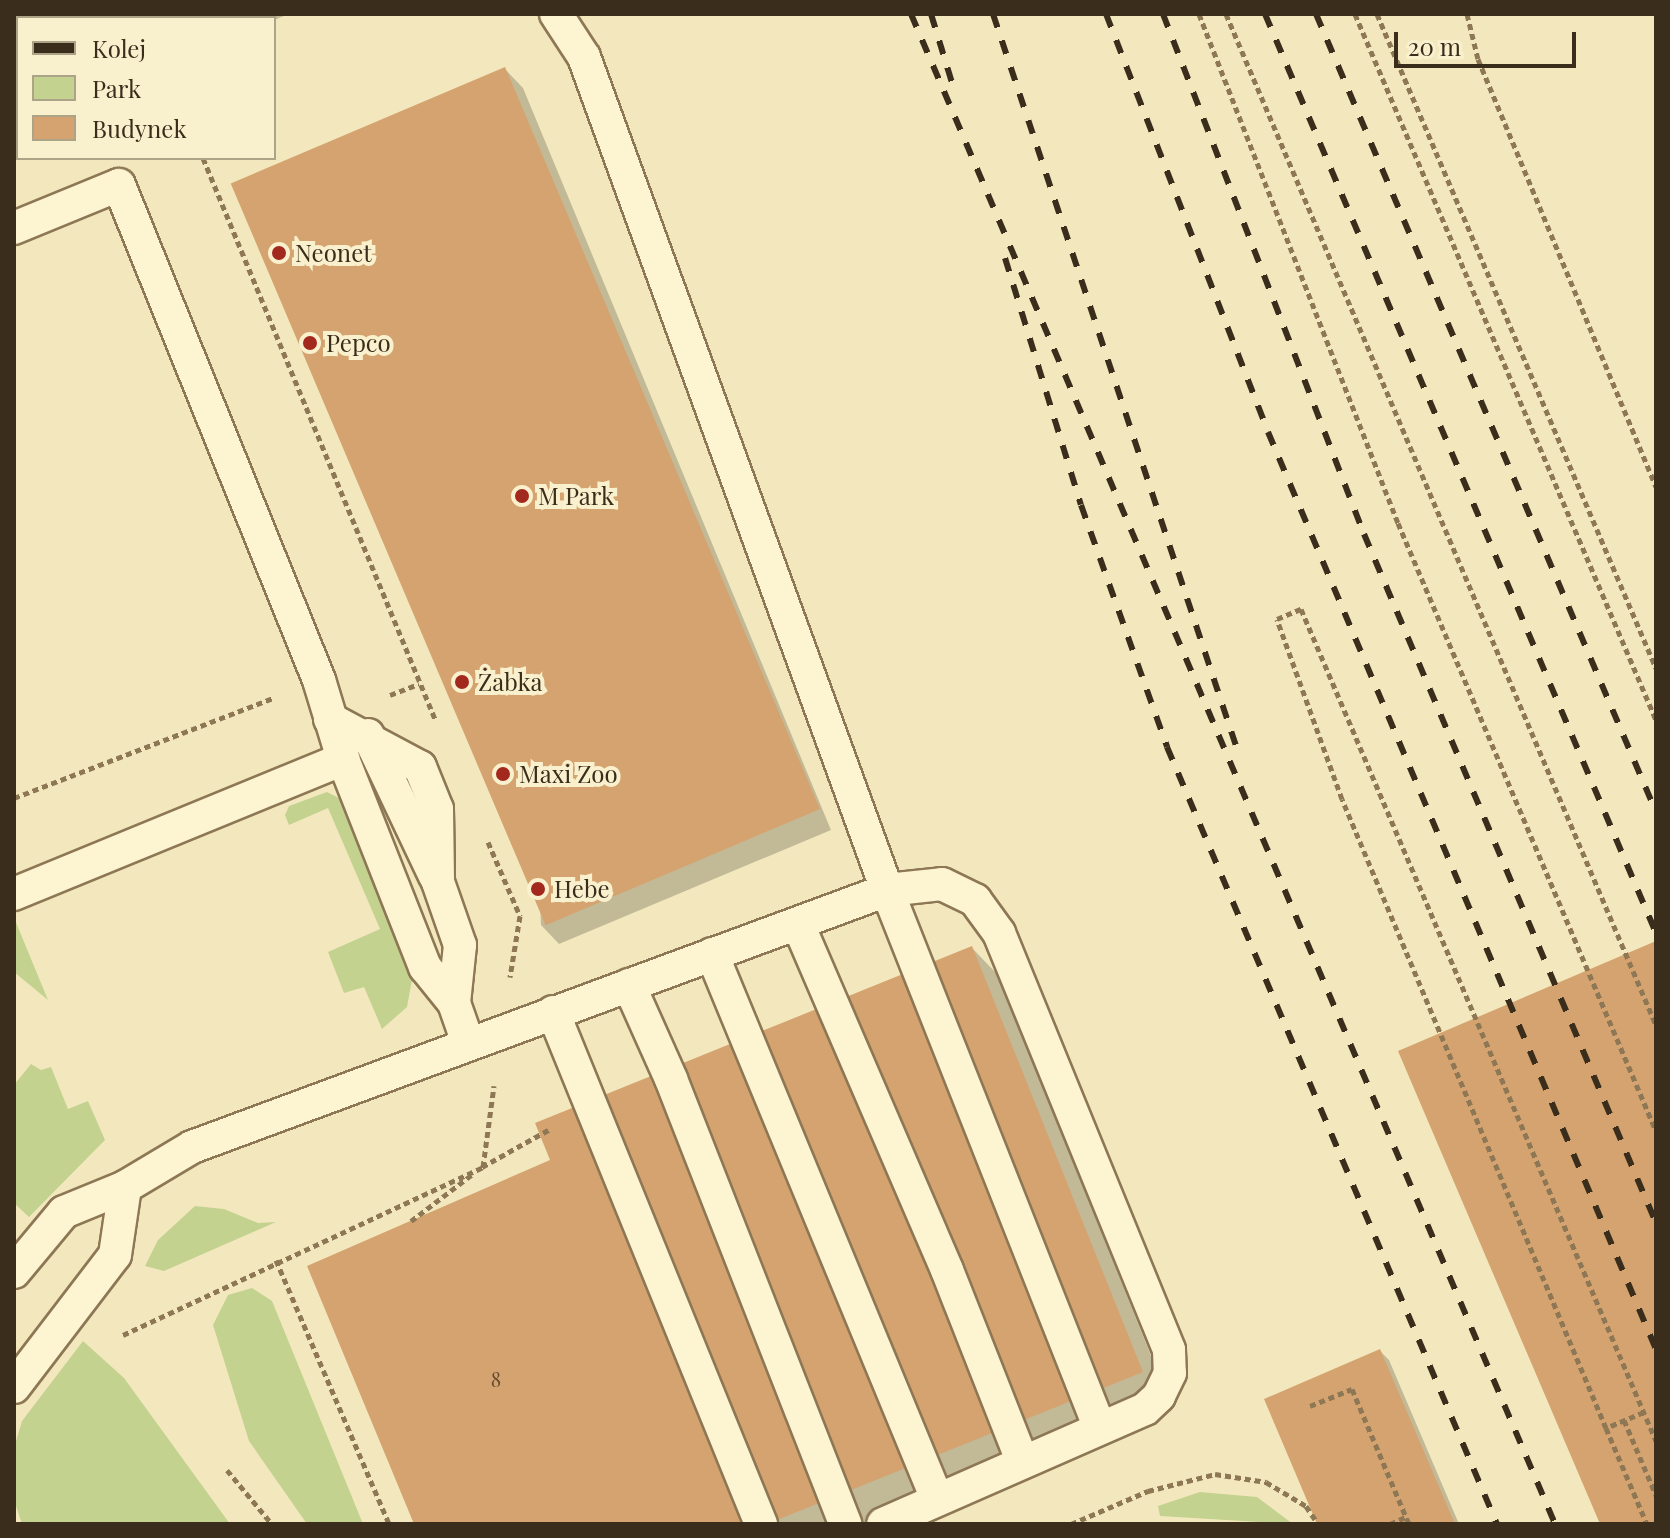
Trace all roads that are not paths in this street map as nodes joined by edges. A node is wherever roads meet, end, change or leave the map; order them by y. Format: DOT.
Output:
graph roads {
  1 [pos="556,14"];
  2 [pos="14,228"];
  3 [pos="330,719"];
  4 [pos="343,759"];
  5 [pos="887,890"];
  6 [pos="14,894"];
  7 [pos="798,924"];
  8 [pos="712,954"];
  9 [pos="629,985"];
  10 [pos="454,1003"];
  11 [pos="553,1012"];
  12 [pos="468,1043"];
  13 [pos="125,1187"];
  14 [pos="14,1272"];
  15 [pos="14,1387"];
  16 [pos="1099,1426"];
  17 [pos="1022,1460"];
  18 [pos="937,1499"];
  19 [pos="761,1524"];
  20 [pos="845,1524"];
  21 [pos="883,1524"];
  1 -- 5 [label="lane"];
  2 -- 3 [label="lane"];
  3 -- 4 [label="lane"];
  3 -- 10 [label="lane"];
  4 -- 6 [label="lane"];
  4 -- 10 [label="lane"];
  5 -- 7 [label="lane"];
  5 -- 16 [label="lane"];
  5 -- 16 [label="lane"];
  7 -- 8 [label="lane"];
  7 -- 17 [label="lane"];
  8 -- 9 [label="lane"];
  8 -- 18 [label="lane"];
  9 -- 11 [label="lane"];
  9 -- 20 [label="lane"];
  10 -- 12 [label="lane"];
  11 -- 12 [label="lane"];
  11 -- 19 [label="lane"];
  12 -- 13 [label="lane"];
  13 -- 14 [label="lane"];
  13 -- 15 [label="lane"];
  16 -- 17 [label="lane"];
  17 -- 18 [label="lane"];
  18 -- 21 [label="lane"];
}
